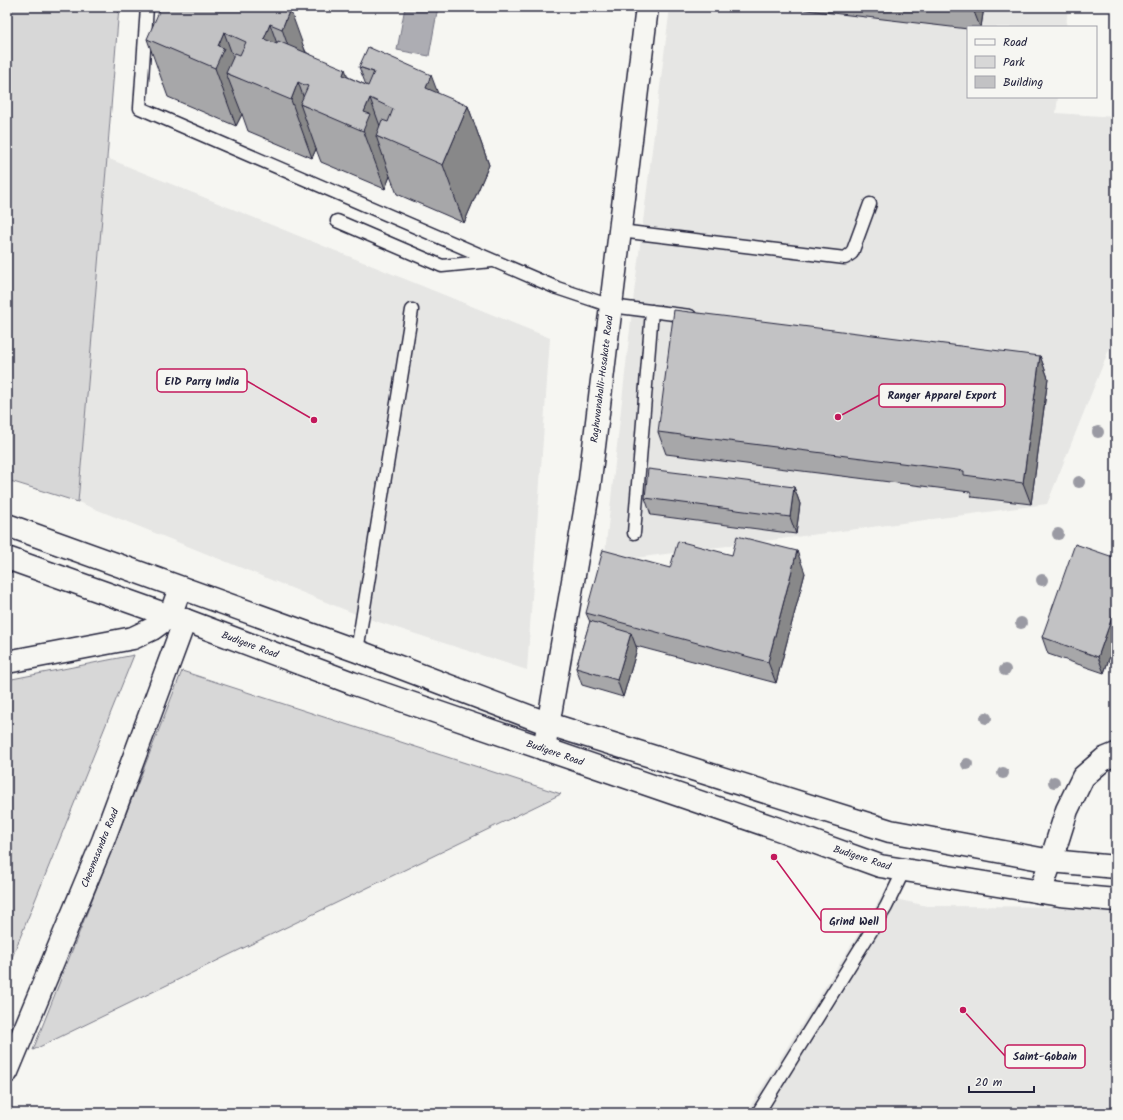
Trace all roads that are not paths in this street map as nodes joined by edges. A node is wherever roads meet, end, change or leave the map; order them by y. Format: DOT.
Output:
graph roads {
  1 [pos="147,7"];
  2 [pos="647,7"];
  3 [pos="870,204"];
  4 [pos="337,222"];
  5 [pos="620,231"];
  6 [pos="494,261"];
  7 [pos="611,306"];
  8 [pos="412,310"];
  9 [pos="652,312"];
  10 [pos="699,318"];
  11 [pos="7,525"];
  12 [pos="634,533"];
  13 [pos="7,558"];
  14 [pos="180,588"];
  15 [pos="178,618"];
  16 [pos="357,651"];
  17 [pos="7,662"];
  18 [pos="549,724"];
  19 [pos="544,749"];
  20 [pos="1116,754"];
  21 [pos="1052,862"];
  22 [pos="1116,867"];
  23 [pos="904,870"];
  24 [pos="1040,892"];
  25 [pos="1116,900"];
  26 [pos="7,1072"];
  27 [pos="758,1113"];
  1 -- 6 [label="lane"];
  2 -- 5 [label="main road, Raghuvanahalli-Hosakote Road"];
  3 -- 5 [label="lane"];
  4 -- 6 [label="lane"];
  5 -- 7 [label="main road, Raghuvanahalli-Hosakote Road"];
  6 -- 7 [label="lane"];
  7 -- 9 [label="lane"];
  7 -- 18 [label="main road, Raghuvanahalli-Hosakote Road"];
  8 -- 16 [label="lane"];
  9 -- 10 [label="lane"];
  9 -- 12 [label="lane"];
  11 -- 14 [label="main road"];
  13 -- 15 [label="main road, Budigere Road"];
  14 -- 15 [label="main road, Cheemasandra Road"];
  14 -- 16 [label="main road"];
  15 -- 17 [label="main road"];
  15 -- 19 [label="main road, Budigere Road"];
  15 -- 26 [label="main road, Cheemasandra Road"];
  16 -- 18 [label="main road"];
  18 -- 19 [label="main road, Raghuvanahalli-Hosakote Road"];
  18 -- 21 [label="main road"];
  19 -- 23 [label="main road, Budigere Road"];
  20 -- 21 [label="main road"];
  21 -- 22 [label="main road"];
  21 -- 24 [label="main road"];
  23 -- 24 [label="main road, Budigere Road"];
  23 -- 27 [label="lane"];
  24 -- 25 [label="main road, Budigere Road"];
}
